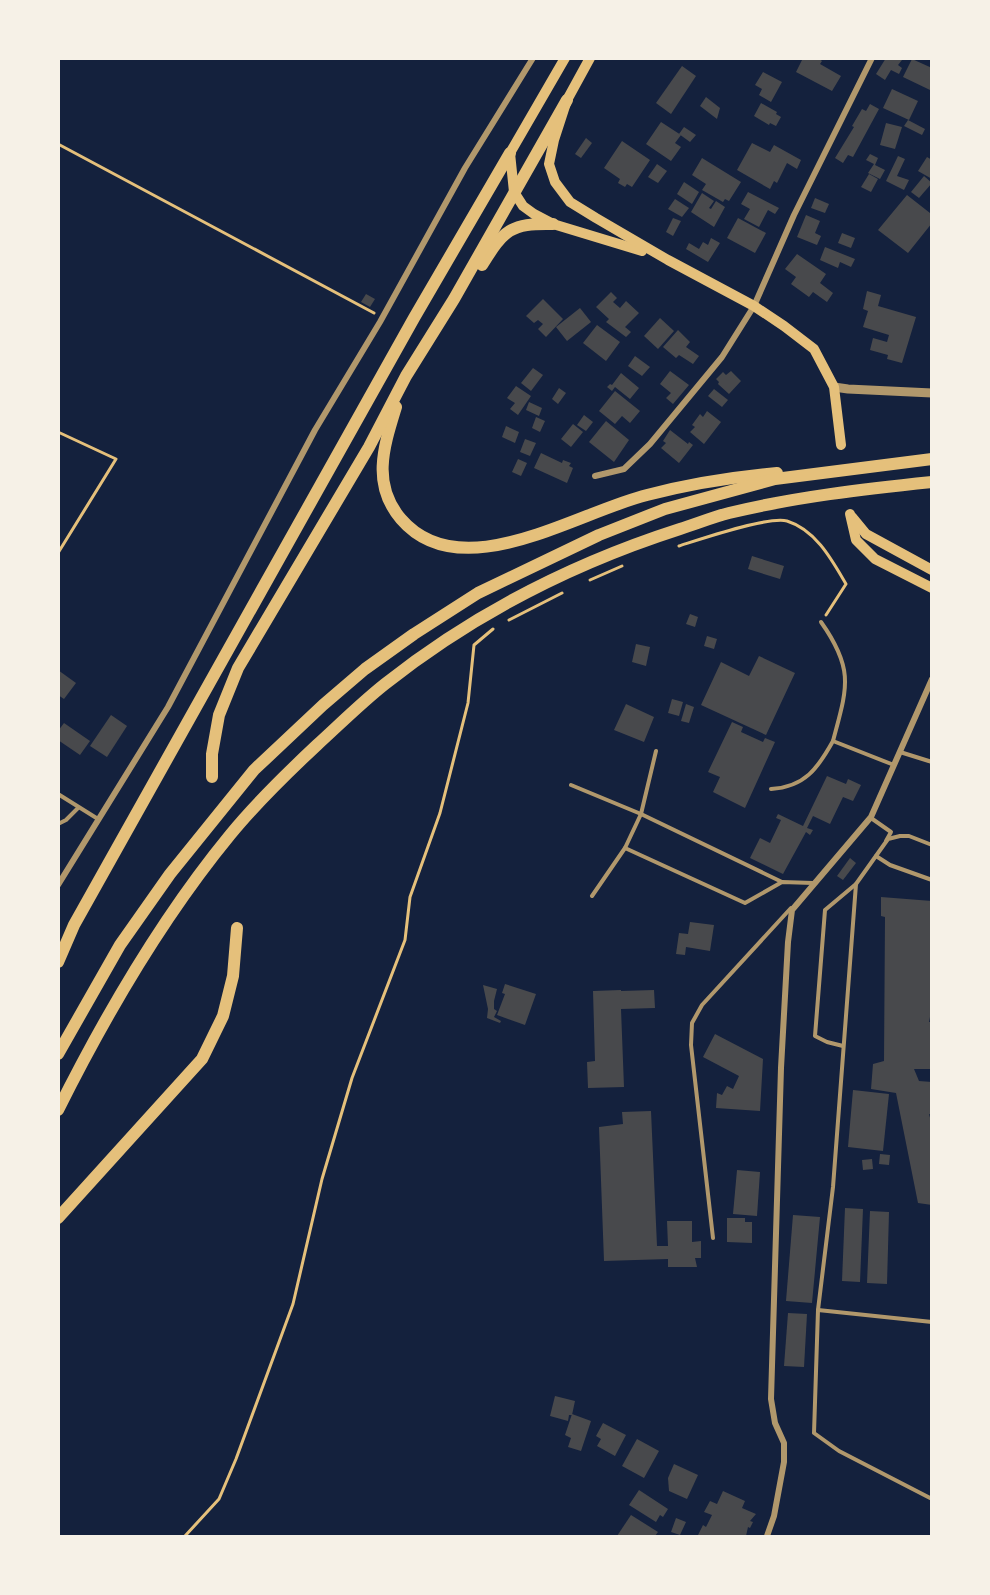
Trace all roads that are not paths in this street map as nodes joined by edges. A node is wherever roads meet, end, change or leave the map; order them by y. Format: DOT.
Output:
graph roads {
  1 [pos="533,58"];
  2 [pos="566,58"];
  3 [pos="590,58"];
  4 [pos="872,58"];
  5 [pos="567,100"];
  6 [pos="510,153"];
  7 [pos="514,192"];
  8 [pos="553,224"];
  9 [pos="668,260"];
  10 [pos="454,299"];
  11 [pos="754,306"];
  12 [pos="406,376"];
  13 [pos="834,387"];
  14 [pos="932,393"];
  15 [pos="841,445"];
  16 [pos="932,459"];
  17 [pos="891,463"];
  18 [pos="595,476"];
  19 [pos="932,482"];
  20 [pos="932,570"];
  21 [pos="932,588"];
  22 [pos="821,622"];
  23 [pos="932,679"];
  24 [pos="833,741"];
  25 [pos="656,752"];
  26 [pos="900,752"];
  27 [pos="932,762"];
  28 [pos="894,765"];
  29 [pos="212,777"];
  30 [pos="571,785"];
  31 [pos="771,789"];
  32 [pos="58,794"];
  33 [pos="78,808"];
  34 [pos="641,814"];
  35 [pos="871,817"];
  36 [pos="98,819"];
  37 [pos="58,825"];
  38 [pos="932,845"];
  39 [pos="625,848"];
  40 [pos="876,856"];
  41 [pos="932,880"];
  42 [pos="782,882"];
  43 [pos="814,883"];
  44 [pos="856,884"];
  45 [pos="58,885"];
  46 [pos="592,896"];
  47 [pos="237,928"];
  48 [pos="58,962"];
  49 [pos="843,1046"];
  50 [pos="58,1054"];
  51 [pos="58,1110"];
  52 [pos="58,1218"];
  53 [pos="713,1238"];
  54 [pos="818,1310"];
  55 [pos="932,1322"];
  56 [pos="932,1499"];
  57 [pos="767,1536"];
  1 -- 36 [label="street"];
  2 -- 6 [label="main road"];
  3 -- 5 [label="main road"];
  4 -- 11 [label="street"];
  5 -- 7 [label="highway"];
  5 -- 9 [label="main road"];
  6 -- 7 [label="main road"];
  6 -- 48 [label="highway"];
  7 -- 8 [label="main road"];
  7 -- 10 [label="highway"];
  8 -- 9 [label="main road"];
  8 -- 10 [label="highway"];
  9 -- 11 [label="main road"];
  10 -- 12 [label="highway"];
  11 -- 13 [label="main road"];
  11 -- 18 [label="street"];
  12 -- 17 [label="highway"];
  12 -- 29 [label="highway"];
  13 -- 14 [label="street"];
  13 -- 15 [label="main road"];
  16 -- 17 [label="highway"];
  17 -- 50 [label="highway"];
  19 -- 51 [label="highway"];
  20 -- 21 [label="main road"];
  22 -- 24 [label="lane"];
  23 -- 26 [label="street"];
  24 -- 28 [label="lane"];
  24 -- 31 [label="lane"];
  25 -- 34 [label="lane"];
  26 -- 27 [label="lane"];
  26 -- 28 [label="street"];
  28 -- 35 [label="street"];
  30 -- 34 [label="lane"];
  32 -- 33 [label="lane"];
  33 -- 36 [label="lane"];
  33 -- 37 [label="lane"];
  34 -- 39 [label="lane"];
  34 -- 42 [label="lane"];
  35 -- 40 [label="lane"];
  35 -- 43 [label="street"];
  36 -- 45 [label="street"];
  38 -- 40 [label="lane"];
  39 -- 42 [label="lane"];
  39 -- 46 [label="lane"];
  40 -- 41 [label="lane"];
  40 -- 44 [label="lane"];
  42 -- 43 [label="lane"];
  43 -- 53 [label="lane"];
  43 -- 57 [label="street"];
  44 -- 49 [label="lane"];
  44 -- 49 [label="lane"];
  47 -- 52 [label="highway"];
  49 -- 54 [label="lane"];
  54 -- 55 [label="lane"];
  54 -- 56 [label="lane"];
}
